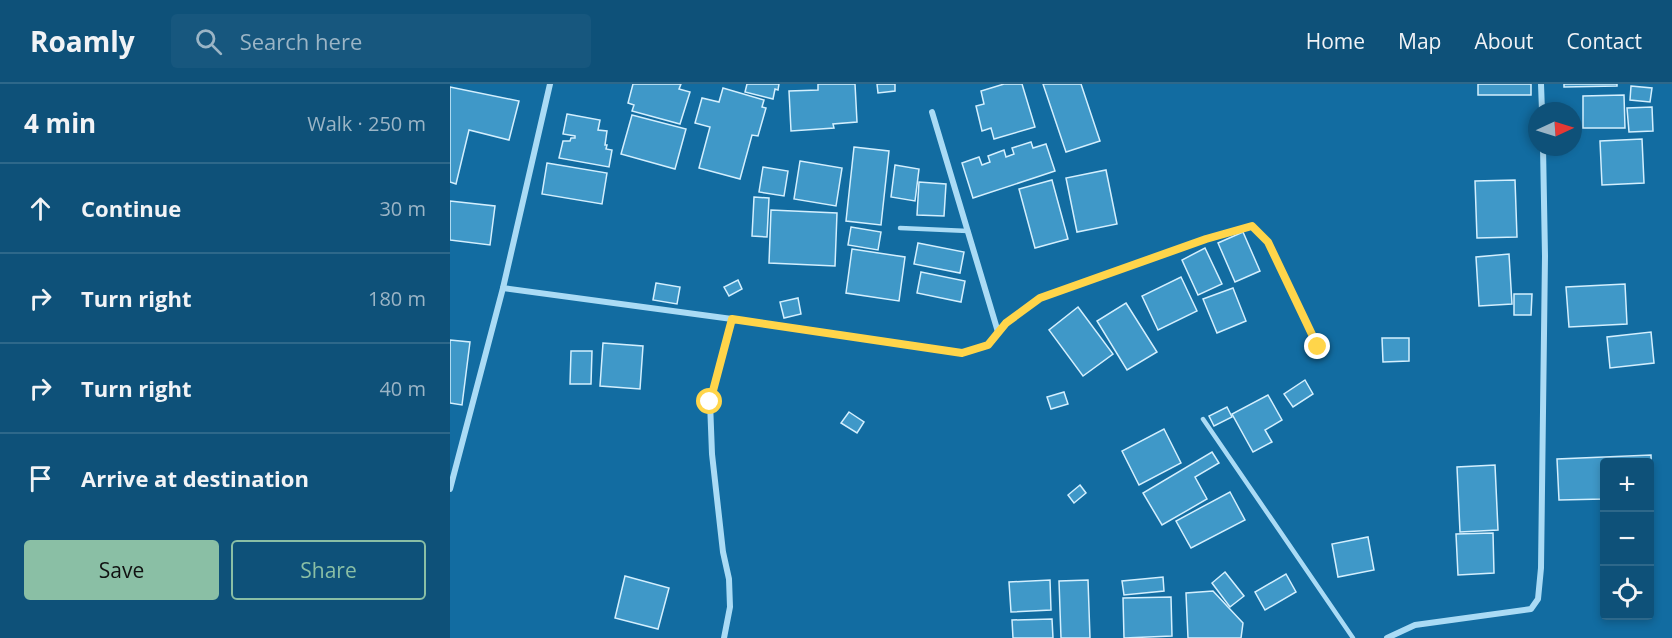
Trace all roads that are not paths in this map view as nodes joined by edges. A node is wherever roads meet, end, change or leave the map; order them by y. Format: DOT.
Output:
graph roads {
  1 [pos="550,84"];
  2 [pos="1541,84"];
  3 [pos="1542,102"];
  4 [pos="932,112"];
  5 [pos="1543,156"];
  6 [pos="900,228"];
  7 [pos="968,231"];
  8 [pos="503,288"];
  9 [pos="732,319"];
  10 [pos="998,332"];
  11 [pos="1318,347"];
  12 [pos="1203,419"];
  13 [pos="450,489"];
  14 [pos="724,638"];
  15 [pos="1353,638"];
  16 [pos="1387,638"];
  1 -- 8 [label="street"];
  2 -- 3 [label="street"];
  4 -- 7 [label="street"];
  5 -- 16 [label="street"];
  6 -- 7 [label="lane"];
  7 -- 10 [label="street"];
  8 -- 9 [label="street"];
  8 -- 13 [label="street"];
  9 -- 10 [label="street"];
  9 -- 14 [label="street"];
  10 -- 11 [label="street"];
  12 -- 15 [label="lane"];
}
